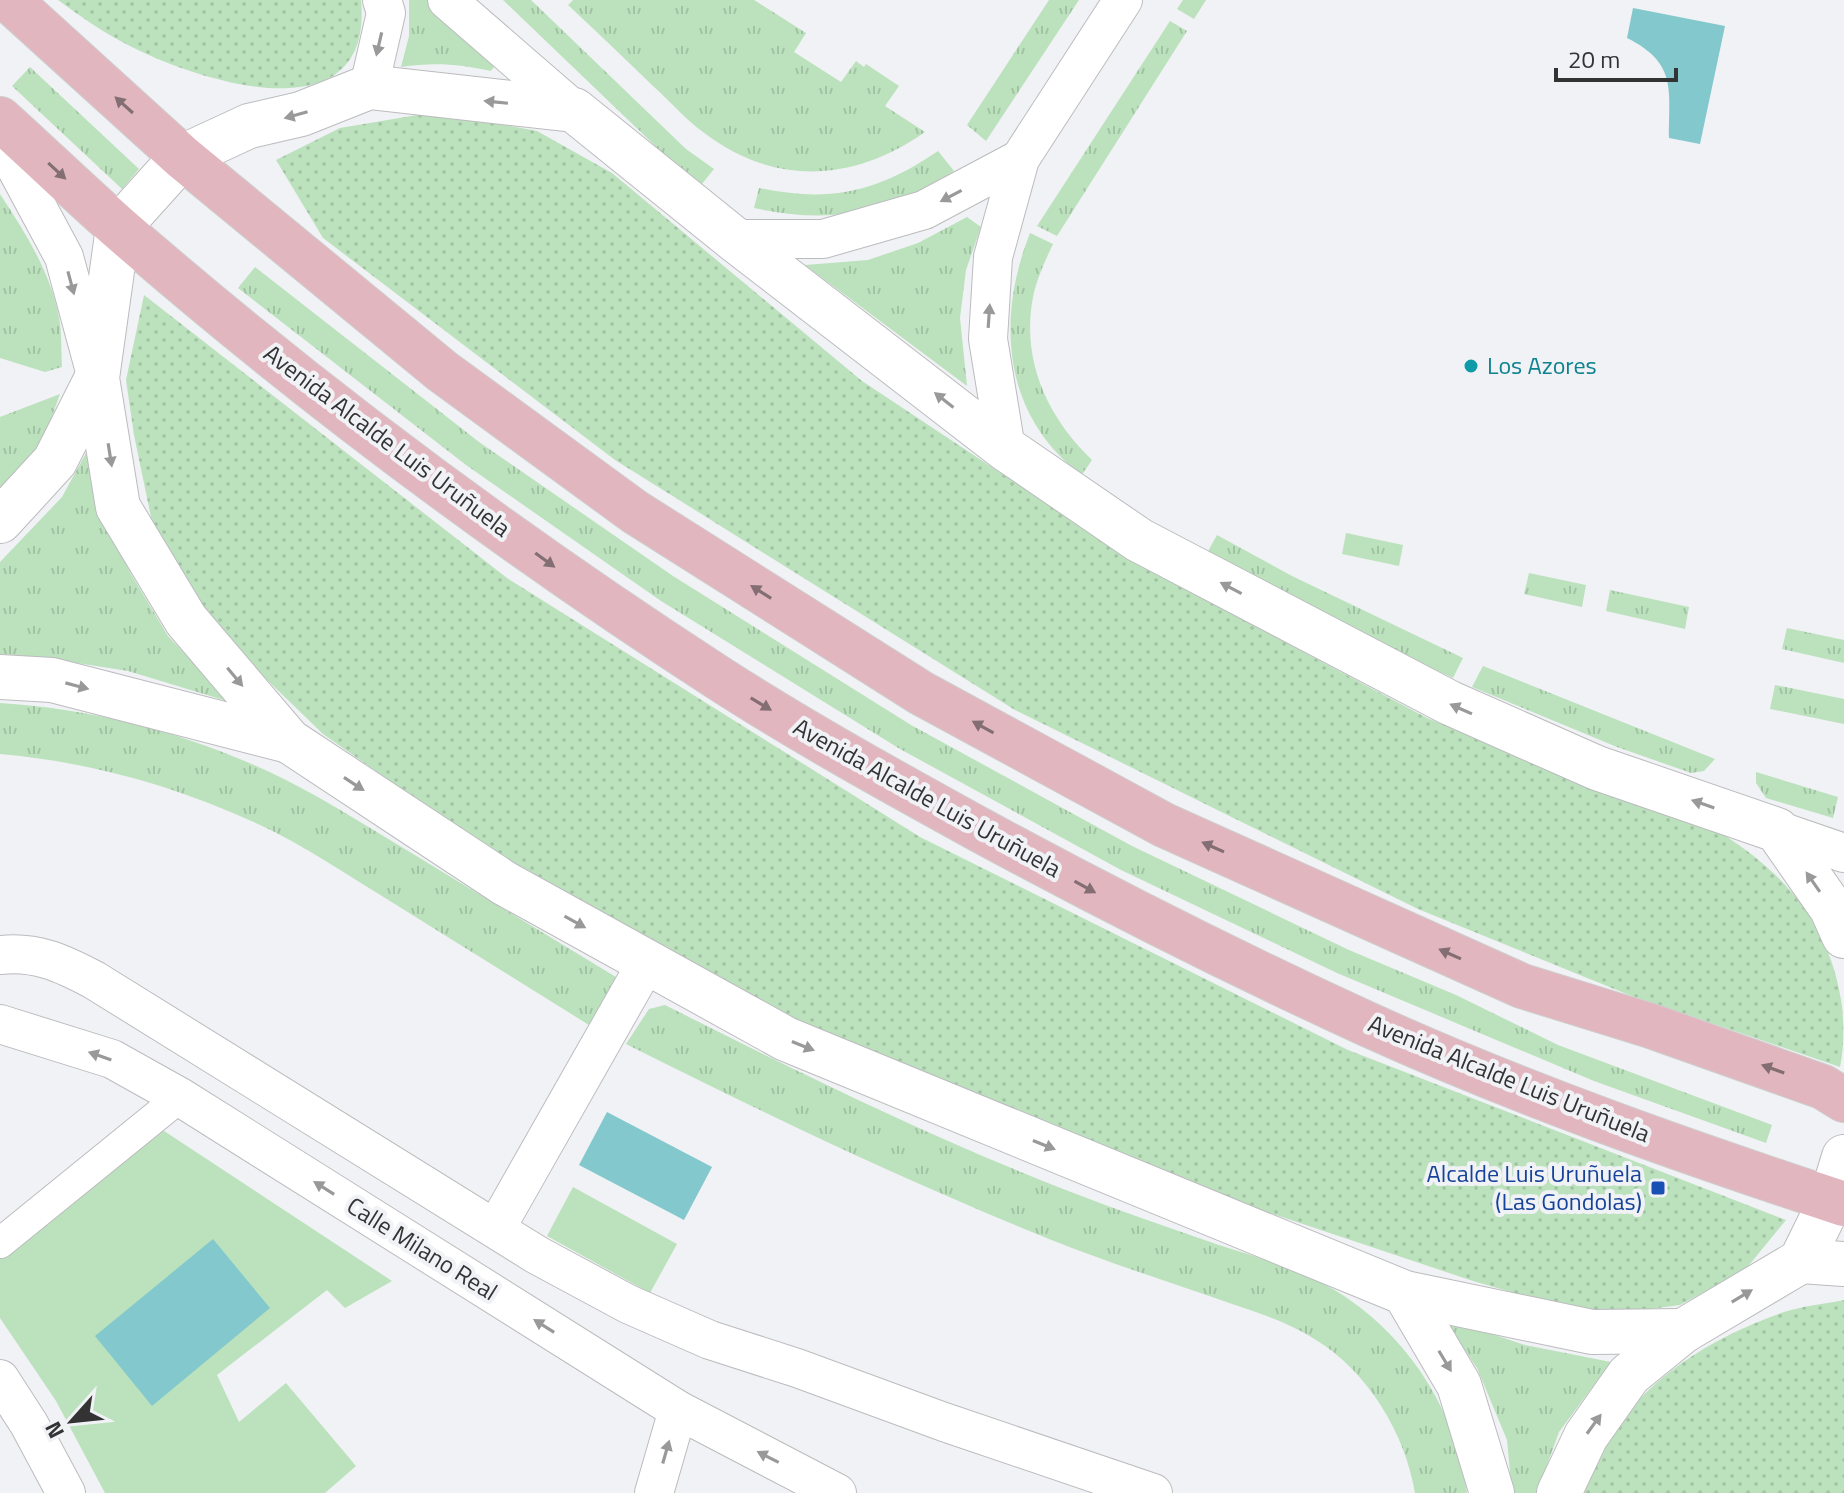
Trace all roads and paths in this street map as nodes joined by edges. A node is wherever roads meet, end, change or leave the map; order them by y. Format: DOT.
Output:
graph roads {
  1 [pos="9,0"];
  2 [pos="382,0"];
  3 [pos="447,0"];
  4 [pos="1123,0"];
  5 [pos="369,87"];
  6 [pos="574,110"];
  7 [pos="0,119"];
  8 [pos="0,138"];
  9 [pos="182,157"];
  10 [pos="1020,159"];
  11 [pos="118,228"];
  12 [pos="734,239"];
  13 [pos="97,378"];
  14 [pos="1006,449"];
  15 [pos="0,521"];
  16 [pos="0,677"];
  17 [pos="289,741"];
  18 [pos="1777,830"];
  19 [pos="1844,853"];
  20 [pos="1844,936"];
  21 [pos="0,955"];
  22 [pos="647,962"];
  23 [pos="0,1024"];
  24 [pos="180,1097"];
  25 [pos="1844,1100"];
  26 [pos="1844,1157"];
  27 [pos="1837,1202"];
  28 [pos="496,1228"];
  29 [pos="0,1243"];
  30 [pos="1801,1261"];
  31 [pos="1844,1264"];
  32 [pos="1405,1293"];
  33 [pos="1683,1331"];
  34 [pos="0,1379"];
  35 [pos="678,1410"];
  36 [pos="66,1493"];
  37 [pos="654,1493"];
  38 [pos="837,1493"];
  39 [pos="1153,1493"];
  40 [pos="1492,1493"];
  41 [pos="1559,1493"];
  9 -- 1 [label="main road, one-way"];
  2 -- 5 [label="street, one-way"];
  3 -- 6 [label="street"];
  4 -- 10 [label="street"];
  6 -- 5 [label="street, one-way"];
  5 -- 9 [label="street, one-way"];
  6 -- 12 [label="street"];
  7 -- 11 [label="main road, Avenida Alcalde Luis Uruñuela, one-way"];
  8 -- 13 [label="street, one-way"];
  9 -- 11 [label="street"];
  25 -- 9 [label="main road, one-way"];
  10 -- 12 [label="street, one-way"];
  14 -- 10 [label="street, one-way"];
  11 -- 13 [label="street"];
  11 -- 27 [label="main road, Avenida Alcalde Luis Uruñuela, one-way"];
  14 -- 12 [label="street, one-way"];
  13 -- 15 [label="street"];
  13 -- 17 [label="street, one-way"];
  18 -- 14 [label="street, one-way"];
  16 -- 17 [label="street, one-way"];
  17 -- 22 [label="street, one-way"];
  18 -- 19 [label="street"];
  20 -- 18 [label="street, one-way"];
  21 -- 28 [label="street"];
  22 -- 28 [label="street"];
  22 -- 32 [label="street, one-way"];
  24 -- 23 [label="street, Calle Milano Real, one-way"];
  24 -- 29 [label="street"];
  35 -- 24 [label="street, Calle Milano Real, one-way"];
  26 -- 27 [label="street"];
  27 -- 30 [label="street"];
  28 -- 39 [label="street"];
  30 -- 31 [label="street"];
  33 -- 30 [label="street, one-way"];
  32 -- 33 [label="street"];
  32 -- 40 [label="street, one-way"];
  41 -- 33 [label="street, one-way"];
  34 -- 36 [label="street"];
  37 -- 35 [label="street, one-way"];
  38 -- 35 [label="street, Calle Milano Real, one-way"];
}
